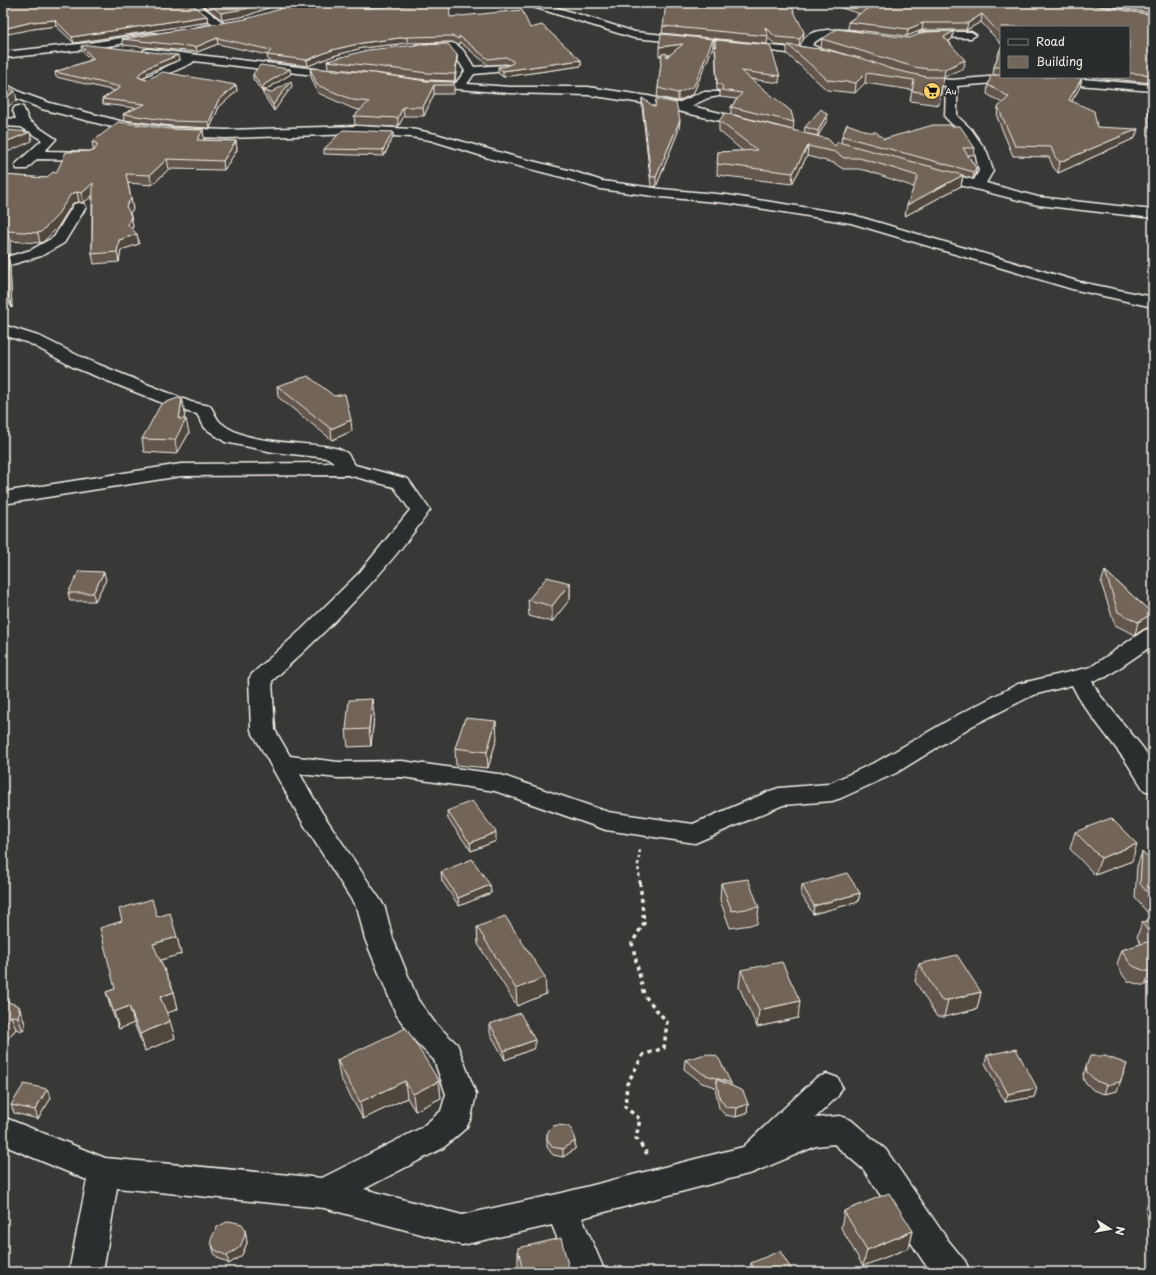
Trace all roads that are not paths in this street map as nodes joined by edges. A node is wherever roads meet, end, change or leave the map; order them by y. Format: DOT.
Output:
graph roads {
  1 [pos="190,3"];
  2 [pos="531,3"];
  3 [pos="563,12"];
  4 [pos="233,22"];
  5 [pos="837,22"];
  6 [pos="220,24"];
  7 [pos="204,27"];
  8 [pos="165,34"];
  9 [pos="634,35"];
  10 [pos="971,35"];
  11 [pos="814,36"];
  12 [pos="869,37"];
  13 [pos="609,38"];
  14 [pos="915,38"];
  15 [pos="89,46"];
  16 [pos="406,48"];
  17 [pos="708,50"];
  18 [pos="3,55"];
  19 [pos="189,56"];
  20 [pos="328,63"];
  21 [pos="506,68"];
  22 [pos="306,70"];
  23 [pos="471,71"];
  24 [pos="353,76"];
  25 [pos="904,77"];
  26 [pos="146,81"];
  27 [pos="292,81"];
  28 [pos="410,82"];
  29 [pos="1086,82"];
  30 [pos="951,83"];
  31 [pos="3,86"];
  32 [pos="459,87"];
  33 [pos="1153,88"];
  34 [pos="715,94"];
  35 [pos="18,95"];
  36 [pos="1138,98"];
  37 [pos="680,107"];
  38 [pos="3,122"];
  39 [pos="24,123"];
  40 [pos="150,126"];
  41 [pos="759,127"];
  42 [pos="280,132"];
  43 [pos="317,138"];
  44 [pos="205,140"];
  45 [pos="451,143"];
  46 [pos="32,155"];
  47 [pos="91,156"];
  48 [pos="475,160"];
  49 [pos="22,166"];
  50 [pos="922,170"];
  51 [pos="600,185"];
  52 [pos="978,186"];
  53 [pos="665,204"];
  54 [pos="79,207"];
  55 [pos="1153,214"];
  56 [pos="3,263"];
  57 [pos="1153,302"];
  58 [pos="3,330"];
  59 [pos="348,469"];
  60 [pos="3,498"];
  61 [pos="1153,635"];
  62 [pos="1079,677"];
  63 [pos="283,764"];
  64 [pos="1153,784"];
  65 [pos="827,1087"];
  66 [pos="3,1131"];
  67 [pos="752,1159"];
  68 [pos="104,1172"];
  69 [pos="324,1193"];
  70 [pos="562,1208"];
  71 [pos="86,1272"];
  72 [pos="588,1272"];
  73 [pos="953,1272"];
  1 -- 6 [label="street"];
  2 -- 3 [label="street"];
  3 -- 9 [label="street"];
  3 -- 13 [label="street"];
  4 -- 6 [label="street"];
  5 -- 11 [label="street"];
  6 -- 7 [label="street"];
  8 -- 15 [label="street"];
  9 -- 11 [label="street"];
  9 -- 17 [label="street"];
  10 -- 14 [label="street"];
  11 -- 12 [label="street"];
  15 -- 18 [label="street"];
  15 -- 19 [label="street"];
  16 -- 23 [label="street"];
  19 -- 22 [label="street"];
  19 -- 26 [label="street"];
  20 -- 22 [label="street"];
  21 -- 23 [label="street"];
  22 -- 24 [label="street"];
  22 -- 27 [label="street"];
  23 -- 32 [label="street"];
  25 -- 30 [label="street"];
  28 -- 32 [label="street"];
  29 -- 30 [label="street"];
  29 -- 33 [label="street"];
  29 -- 36 [label="street"];
  30 -- 52 [label="street"];
  31 -- 35 [label="street"];
  32 -- 37 [label="street"];
  34 -- 37 [label="street"];
  35 -- 39 [label="street"];
  35 -- 40 [label="street"];
  37 -- 41 [label="street"];
  38 -- 39 [label="street"];
  39 -- 46 [label="street"];
  40 -- 42 [label="street"];
  40 -- 44 [label="street"];
  42 -- 43 [label="street"];
  42 -- 45 [label="street"];
  45 -- 48 [label="street"];
  45 -- 51 [label="street"];
  46 -- 47 [label="street"];
  46 -- 49 [label="street"];
  50 -- 52 [label="street"];
  51 -- 53 [label="street"];
  51 -- 57 [label="street"];
  52 -- 55 [label="street"];
  54 -- 56 [label="street"];
  58 -- 59 [label="street"];
  59 -- 60 [label="street"];
  59 -- 63 [label="street"];
  61 -- 62 [label="street"];
  62 -- 63 [label="street"];
  62 -- 64 [label="street"];
  63 -- 69 [label="street"];
  65 -- 67 [label="street"];
  66 -- 68 [label="street"];
  67 -- 70 [label="street"];
  67 -- 73 [label="street"];
  68 -- 69 [label="street"];
  68 -- 71 [label="street"];
  69 -- 70 [label="street"];
  70 -- 72 [label="street"];
}
